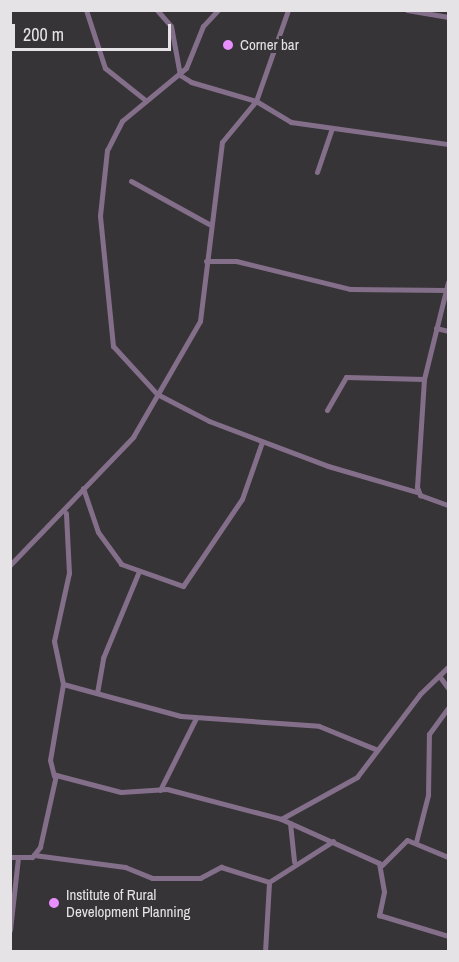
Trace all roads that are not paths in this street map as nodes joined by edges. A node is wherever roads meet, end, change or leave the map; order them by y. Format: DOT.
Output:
graph roads {
  1 [pos="86,10"];
  2 [pos="157,10"];
  3 [pos="218,10"];
  4 [pos="288,10"];
  5 [pos="407,10"];
  6 [pos="448,17"];
  7 [pos="180,75"];
  8 [pos="144,99"];
  9 [pos="256,101"];
  10 [pos="332,128"];
  11 [pos="448,144"];
  12 [pos="317,172"];
  13 [pos="131,181"];
  14 [pos="209,224"];
  15 [pos="206,261"];
  16 [pos="448,282"];
  17 [pos="446,290"];
  18 [pos="436,328"];
  19 [pos="448,331"];
  20 [pos="424,379"];
  21 [pos="157,394"];
  22 [pos="327,410"];
  23 [pos="262,442"];
  24 [pos="83,488"];
  25 [pos="417,492"];
  26 [pos="448,505"];
  27 [pos="66,513"];
  28 [pos="10,565"];
  29 [pos="139,571"];
  30 [pos="448,667"];
  31 [pos="440,677"];
  32 [pos="63,684"];
  33 [pos="448,688"];
  34 [pos="97,693"];
  35 [pos="448,708"];
  36 [pos="196,718"];
  37 [pos="375,749"];
  38 [pos="54,776"];
  39 [pos="160,789"];
  40 [pos="281,819"];
  41 [pos="290,823"];
  42 [pos="333,841"];
  43 [pos="416,842"];
  44 [pos="34,855"];
  45 [pos="448,856"];
  46 [pos="10,857"];
  47 [pos="18,857"];
  48 [pos="294,862"];
  49 [pos="382,865"];
  50 [pos="269,882"];
  51 [pos="10,930"];
  52 [pos="448,936"];
  53 [pos="266,948"];
  54 [pos="260,951"];
  1 -- 8 [label="street"];
  2 -- 7 [label="street"];
  3 -- 7 [label="street"];
  4 -- 9 [label="street"];
  5 -- 6 [label="street"];
  7 -- 8 [label="street"];
  7 -- 9 [label="street"];
  8 -- 21 [label="street"];
  9 -- 10 [label="street"];
  9 -- 14 [label="street"];
  10 -- 11 [label="street"];
  10 -- 12 [label="street"];
  13 -- 14 [label="street"];
  14 -- 15 [label="street"];
  15 -- 17 [label="street"];
  15 -- 21 [label="street"];
  16 -- 17 [label="street"];
  17 -- 18 [label="street"];
  18 -- 19 [label="street"];
  18 -- 20 [label="street"];
  20 -- 22 [label="street"];
  20 -- 25 [label="street"];
  21 -- 23 [label="street"];
  21 -- 24 [label="street"];
  23 -- 25 [label="street"];
  23 -- 29 [label="street"];
  24 -- 27 [label="street"];
  24 -- 29 [label="street"];
  25 -- 26 [label="street"];
  27 -- 28 [label="street"];
  27 -- 32 [label="street"];
  29 -- 34 [label="street"];
  30 -- 31 [label="street"];
  31 -- 33 [label="street"];
  31 -- 37 [label="street"];
  32 -- 34 [label="street"];
  32 -- 38 [label="street"];
  34 -- 36 [label="street"];
  35 -- 43 [label="street"];
  36 -- 37 [label="street"];
  36 -- 39 [label="street"];
  37 -- 40 [label="street"];
  38 -- 39 [label="street"];
  38 -- 44 [label="street"];
  39 -- 40 [label="street"];
  40 -- 41 [label="street"];
  41 -- 42 [label="street"];
  41 -- 48 [label="street"];
  42 -- 48 [label="street"];
  42 -- 49 [label="street"];
  43 -- 45 [label="street"];
  43 -- 49 [label="street"];
  44 -- 47 [label="street"];
  44 -- 50 [label="street"];
  46 -- 47 [label="street"];
  47 -- 51 [label="street"];
  48 -- 50 [label="street"];
  49 -- 52 [label="street"];
  50 -- 53 [label="street"];
  53 -- 54 [label="street"];
}
